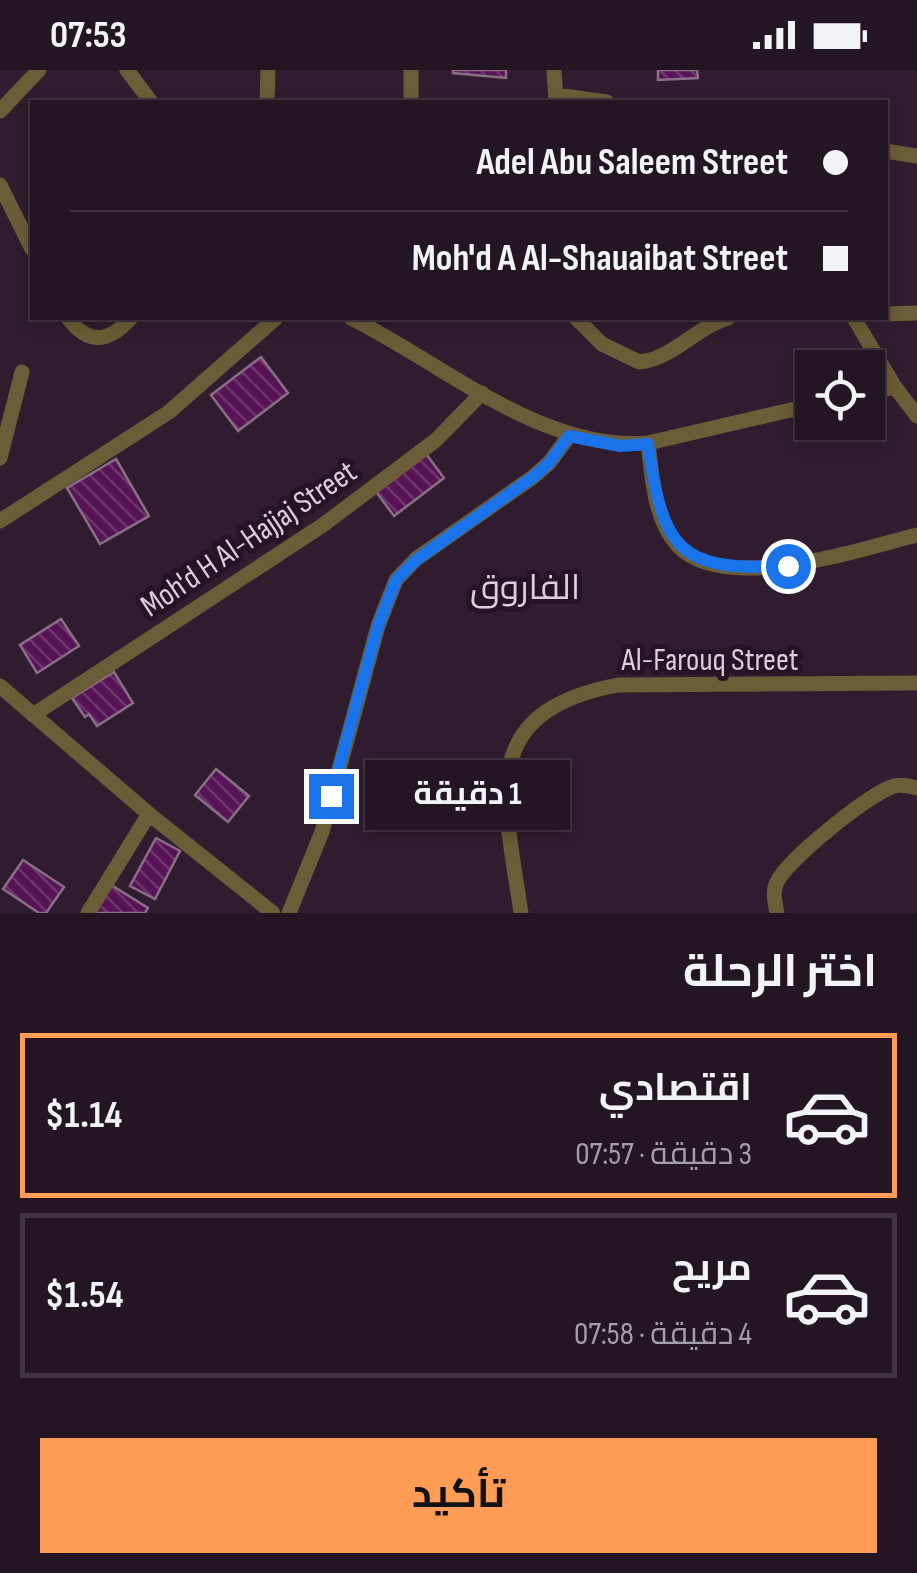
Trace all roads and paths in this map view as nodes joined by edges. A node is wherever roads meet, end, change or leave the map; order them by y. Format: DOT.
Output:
graph roads {
  1 [pos="38,70"];
  2 [pos="128,70"];
  3 [pos="268,70"];
  4 [pos="411,70"];
  5 [pos="554,70"];
  6 [pos="556,99"];
  7 [pos="150,100"];
  8 [pos="267,100"];
  9 [pos="410,100"];
  10 [pos="0,111"];
  11 [pos="888,151"];
  12 [pos="917,156"];
  13 [pos="0,185"];
  14 [pos="30,244"];
  15 [pos="917,313"];
  16 [pos="888,314"];
  17 [pos="70,320"];
  18 [pos="129,320"];
  19 [pos="274,320"];
  20 [pos="355,320"];
  21 [pos="578,320"];
  22 [pos="720,320"];
  23 [pos="855,320"];
  24 [pos="22,372"];
  25 [pos="895,387"];
  26 [pos="885,389"];
  27 [pos="482,392"];
  28 [pos="795,409"];
  29 [pos="917,416"];
  30 [pos="569,436"];
  31 [pos="648,444"];
  32 [pos="0,458"];
  33 [pos="0,521"];
  34 [pos="917,535"];
  35 [pos="917,683"];
  36 [pos="0,686"];
  37 [pos="34,715"];
  38 [pos="917,788"];
  39 [pos="149,814"];
  40 [pos="88,913"];
  41 [pos="272,913"];
  42 [pos="289,913"];
  43 [pos="521,913"];
  44 [pos="776,913"];
  1 -- 10 [label="street"];
  2 -- 7 [label="street"];
  3 -- 8 [label="street"];
  4 -- 9 [label="street"];
  5 -- 6 [label="street"];
  11 -- 12 [label="street"];
  13 -- 14 [label="street"];
  15 -- 16 [label="street"];
  17 -- 18 [label="street"];
  19 -- 33 [label="street"];
  20 -- 27 [label="street"];
  21 -- 22 [label="street"];
  23 -- 25 [label="street"];
  24 -- 32 [label="street"];
  25 -- 26 [label="street"];
  25 -- 29 [label="street"];
  27 -- 30 [label="street"];
  27 -- 37 [label="street, Moh'd H Al-Hajjaj Street"];
  28 -- 31 [label="street"];
  30 -- 31 [label="street"];
  30 -- 42 [label="street"];
  31 -- 34 [label="street"];
  35 -- 43 [label="street, Al-Farouq Street"];
  36 -- 37 [label="street"];
  37 -- 39 [label="street"];
  38 -- 44 [label="street"];
  39 -- 40 [label="street"];
  39 -- 41 [label="street"];
}
